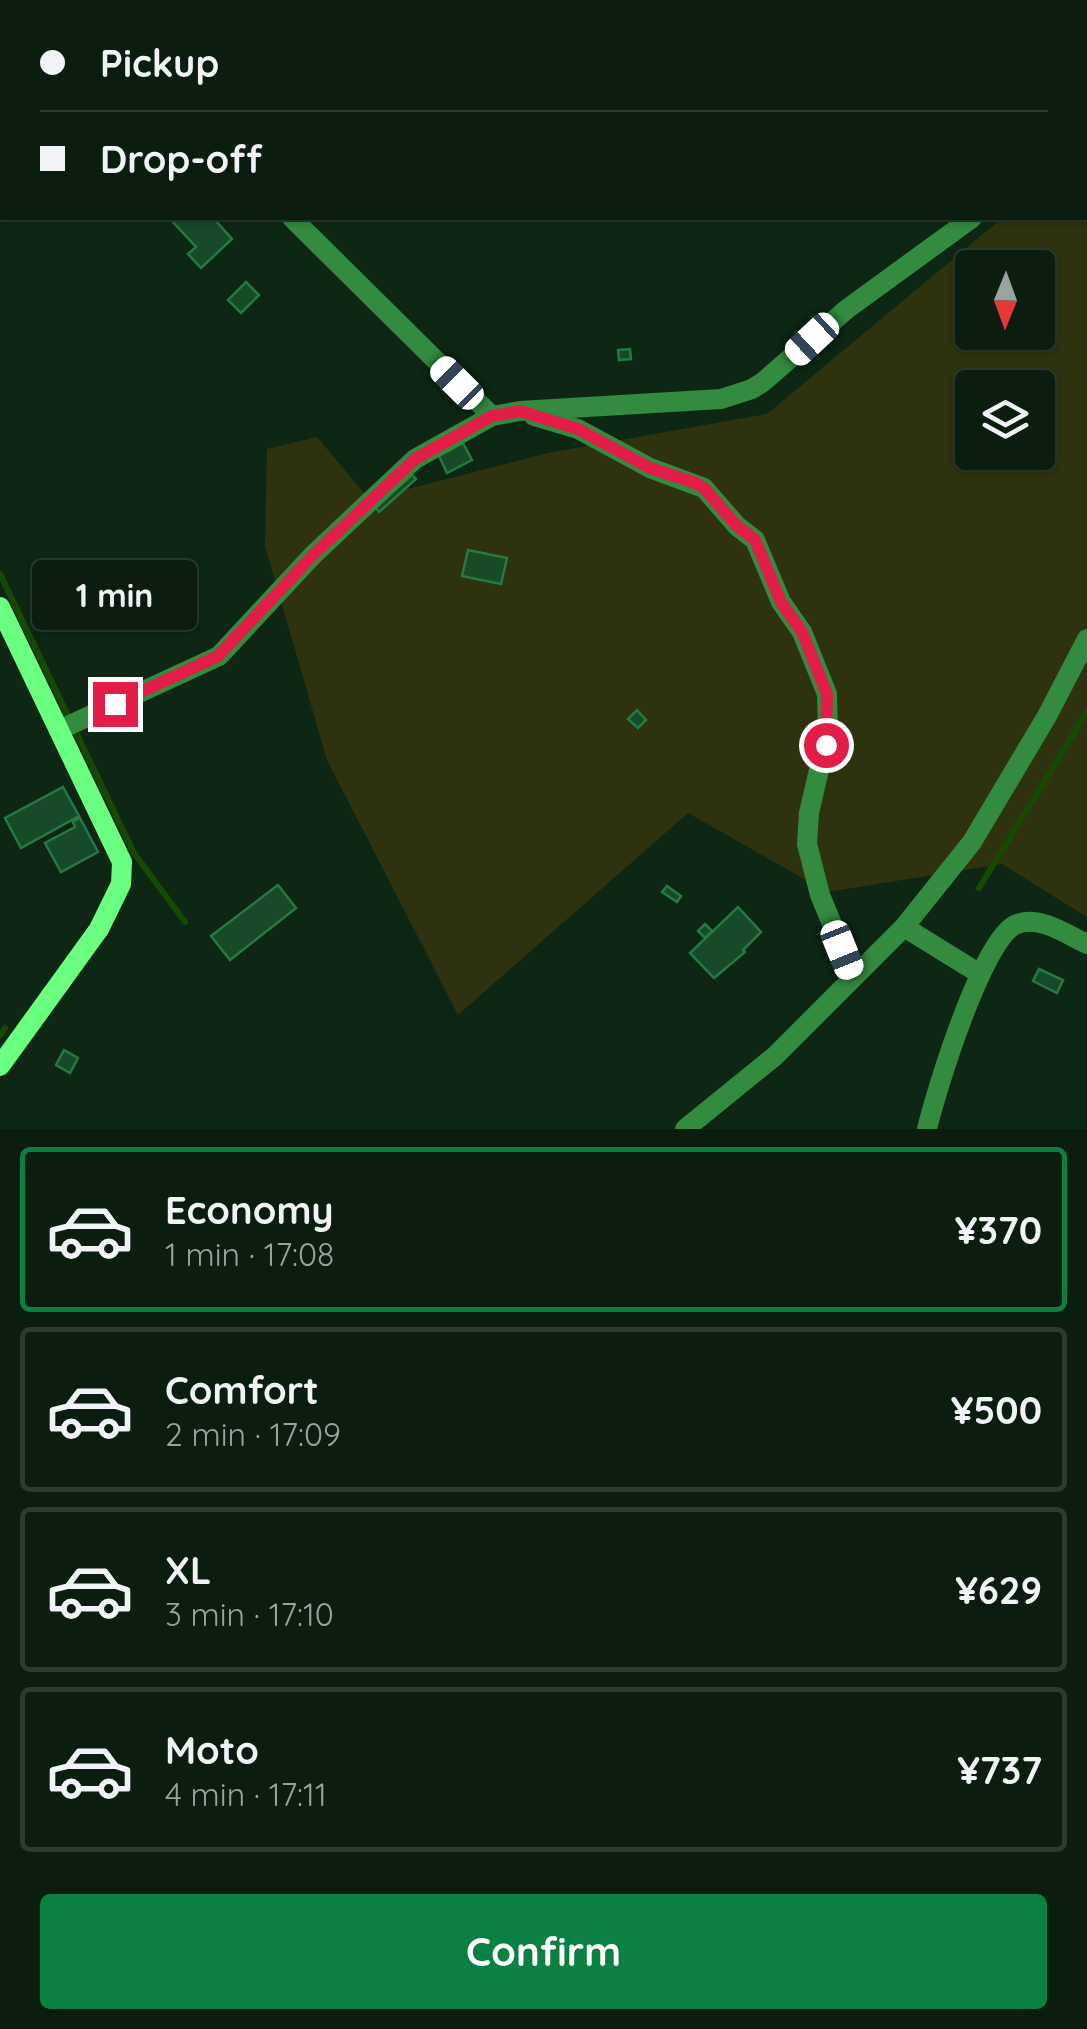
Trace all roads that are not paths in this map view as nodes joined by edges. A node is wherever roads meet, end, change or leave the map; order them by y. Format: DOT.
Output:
graph roads {
  1 [pos="294,220"];
  2 [pos="969,220"];
  3 [pos="520,411"];
  4 [pos="492,416"];
  5 [pos="0,608"];
  6 [pos="1087,639"];
  7 [pos="68,726"];
  8 [pos="904,926"];
  9 [pos="1087,944"];
  10 [pos="980,974"];
  11 [pos="854,977"];
  12 [pos="0,1066"];
  13 [pos="685,1129"];
  14 [pos="926,1129"];
  1 -- 4 [label="street"];
  2 -- 3 [label="street"];
  3 -- 4 [label="street"];
  3 -- 11 [label="street"];
  4 -- 7 [label="street"];
  5 -- 7 [label="street"];
  6 -- 8 [label="street"];
  7 -- 12 [label="street"];
  8 -- 10 [label="street"];
  8 -- 11 [label="street"];
  9 -- 10 [label="street"];
  10 -- 14 [label="street"];
  11 -- 13 [label="street"];
}
